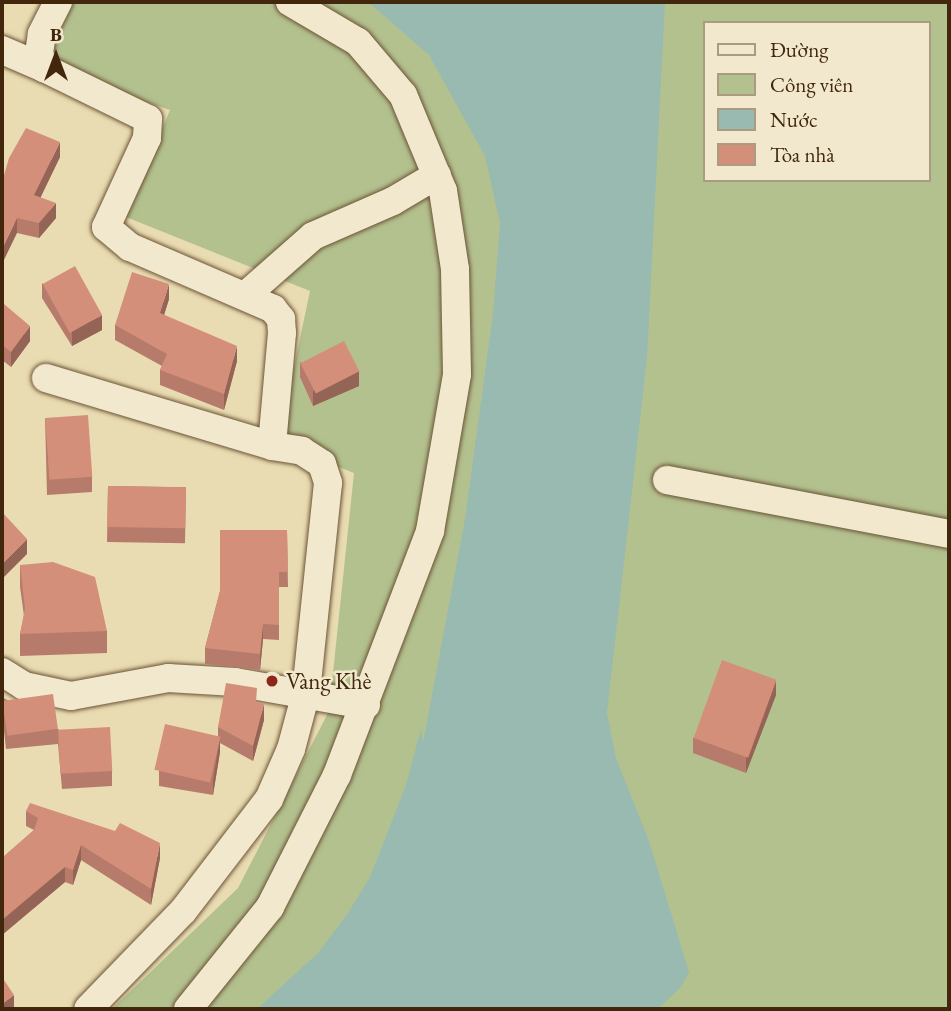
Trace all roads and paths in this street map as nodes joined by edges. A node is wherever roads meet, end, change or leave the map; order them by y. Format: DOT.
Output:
graph roads {
  1 [pos="58,2"];
  2 [pos="290,2"];
  3 [pos="2,50"];
  4 [pos="44,68"];
  5 [pos="437,175"];
  6 [pos="246,295"];
  7 [pos="46,378"];
  8 [pos="272,446"];
  9 [pos="667,480"];
  10 [pos="949,534"];
  11 [pos="2,672"];
  12 [pos="306,693"];
  13 [pos="366,705"];
  14 [pos="88,1009"];
  15 [pos="188,1009"];
  1 -- 4 [label="street"];
  2 -- 5 [label="street"];
  3 -- 4 [label="street"];
  4 -- 6 [label="street"];
  5 -- 6 [label="street"];
  5 -- 13 [label="street"];
  6 -- 8 [label="street"];
  7 -- 8 [label="street"];
  8 -- 12 [label="street"];
  9 -- 10 [label="street"];
  11 -- 12 [label="street"];
  12 -- 13 [label="street"];
  12 -- 14 [label="street"];
  13 -- 15 [label="street"];
}
